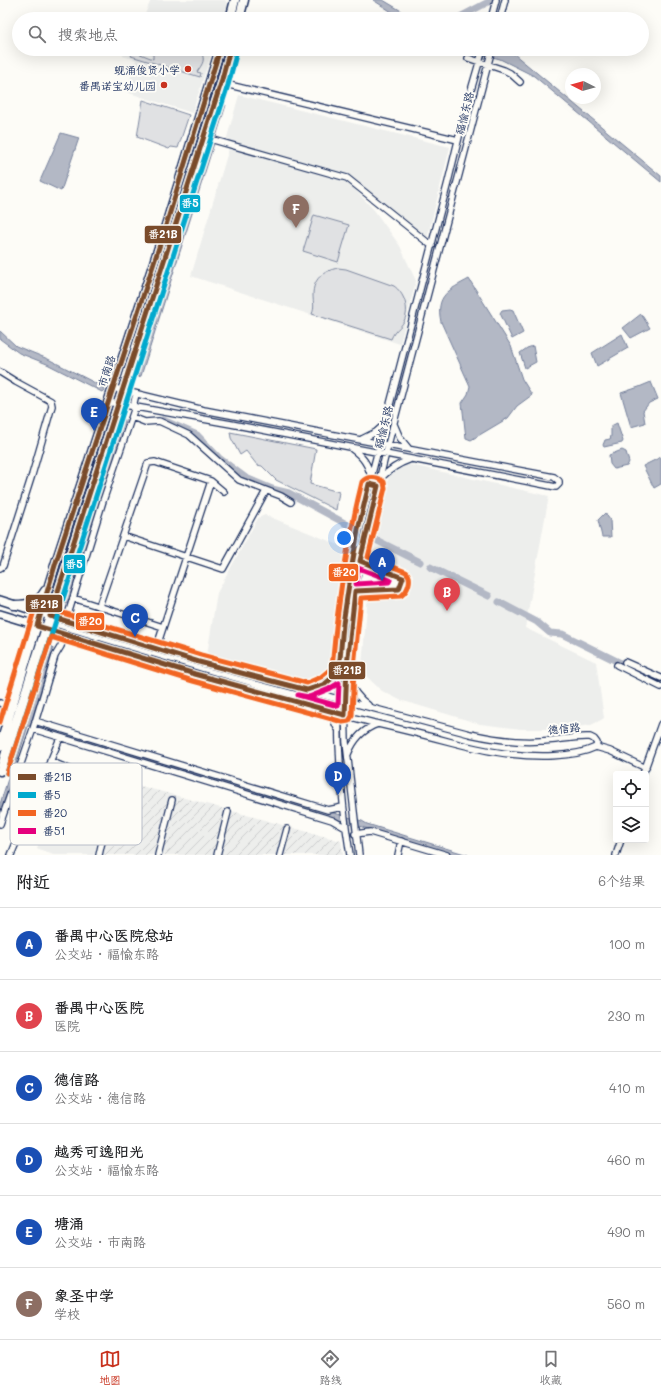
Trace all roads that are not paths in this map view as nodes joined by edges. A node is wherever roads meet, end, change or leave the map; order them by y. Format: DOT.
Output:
graph roads {
  1 [pos="235,0"];
  2 [pos="244,0"];
  3 [pos="505,0"];
  4 [pos="495,1"];
  5 [pos="232,12"];
  6 [pos="241,12"];
  7 [pos="493,12"];
  8 [pos="502,12"];
  9 [pos="218,56"];
  10 [pos="228,56"];
  11 [pos="490,56"];
  12 [pos="468,58"];
  13 [pos="480,58"];
  14 [pos="489,61"];
  15 [pos="520,82"];
  16 [pos="220,83"];
  17 [pos="472,88"];
  18 [pos="480,90"];
  19 [pos="206,138"];
  20 [pos="458,140"];
  21 [pos="432,246"];
  22 [pos="0,372"];
  23 [pos="117,374"];
  24 [pos="126,376"];
  25 [pos="112,388"];
  26 [pos="122,390"];
  27 [pos="136,394"];
  28 [pos="108,402"];
  29 [pos="117,404"];
  30 [pos="134,407"];
  31 [pos="104,415"];
  32 [pos="113,417"];
  33 [pos="132,417"];
  34 [pos="394,423"];
  35 [pos="385,424"];
  36 [pos="358,439"];
  37 [pos="380,443"];
  38 [pos="388,445"];
  39 [pos="350,448"];
  40 [pos="409,449"];
  41 [pos="377,453"];
  42 [pos="386,454"];
  43 [pos="411,459"];
  44 [pos="371,478"];
  45 [pos="211,481"];
  46 [pos="369,484"];
  47 [pos="378,484"];
  48 [pos="266,491"];
  49 [pos="224,492"];
  50 [pos="291,502"];
  51 [pos="123,536"];
  52 [pos="186,557"];
  53 [pos="0,568"];
  54 [pos="50,584"];
  55 [pos="73,598"];
  56 [pos="0,600"];
  57 [pos="18,606"];
  58 [pos="99,606"];
  59 [pos="41,613"];
  60 [pos="0,614"];
  61 [pos="50,616"];
  62 [pos="18,620"];
  63 [pos="66,621"];
  64 [pos="37,626"];
  65 [pos="163,627"];
  66 [pos="46,628"];
  67 [pos="65,634"];
  68 [pos="156,649"];
  69 [pos="625,662"];
  70 [pos="617,665"];
  71 [pos="339,671"];
  72 [pos="346,675"];
  73 [pos="661,678"];
  74 [pos="661,688"];
  75 [pos="306,690"];
  76 [pos="338,698"];
  77 [pos="345,700"];
  78 [pos="0,704"];
  79 [pos="370,707"];
  80 [pos="315,708"];
  81 [pos="14,710"];
  82 [pos="338,713"];
  83 [pos="345,715"];
  84 [pos="8,720"];
  85 [pos="378,724"];
  86 [pos="661,724"];
  87 [pos="34,725"];
  88 [pos="338,732"];
  89 [pos="60,738"];
  90 [pos="0,746"];
  91 [pos="596,747"];
  92 [pos="347,756"];
  93 [pos="50,761"];
  94 [pos="21,763"];
  95 [pos="55,763"];
  96 [pos="0,771"];
  97 [pos="644,771"];
  98 [pos="10,795"];
  99 [pos="172,800"];
  100 [pos="343,810"];
  101 [pos="228,812"];
  102 [pos="0,824"];
  103 [pos="345,826"];
  104 [pos="287,829"];
  105 [pos="355,834"];
  106 [pos="401,841"];
  107 [pos="620,843"];
  108 [pos="15,845"];
  109 [pos="101,845"];
  110 [pos="11,855"];
  111 [pos="99,855"];
  112 [pos="158,855"];
  113 [pos="217,855"];
  114 [pos="280,855"];
  115 [pos="350,855"];
  116 [pos="359,855"];
  117 [pos="398,855"];
  118 [pos="447,855"];
  119 [pos="616,855"];
  1 -- 5 [label="highway"];
  2 -- 6 [label="highway"];
  3 -- 8 [label="street"];
  4 -- 7 [label="street"];
  9 -- 23 [label="highway, 市南路"];
  10 -- 16 [label="highway, 市南路"];
  11 -- 14 [label="street, 福愉东路"];
  12 -- 13 [label="street"];
  13 -- 14 [label="street"];
  13 -- 17 [label="street, 福愉东路"];
  14 -- 15 [label="street"];
  14 -- 18 [label="street, 福愉东路"];
  16 -- 19 [label="highway, 市南路"];
  16 -- 20 [label="street"];
  17 -- 18 [label="street"];
  17 -- 20 [label="street, 福愉东路"];
  18 -- 34 [label="street, 福愉东路"];
  19 -- 21 [label="street"];
  19 -- 24 [label="highway, 市南路"];
  20 -- 21 [label="street, 福愉东路"];
  21 -- 35 [label="street, 福愉东路"];
  22 -- 53 [label="street"];
  23 -- 24 [label="highway"];
  23 -- 25 [label="highway, 市南路"];
  24 -- 26 [label="highway, 市南路"];
  25 -- 26 [label="street"];
  25 -- 28 [label="highway, 市南路"];
  26 -- 27 [label="street"];
  26 -- 29 [label="highway, 市南路"];
  27 -- 30 [label="street"];
  27 -- 36 [label="street"];
  28 -- 29 [label="street"];
  28 -- 31 [label="highway, 市南路"];
  29 -- 30 [label="street"];
  29 -- 32 [label="highway, 市南路"];
  30 -- 33 [label="street"];
  30 -- 39 [label="street"];
  31 -- 32 [label="highway"];
  31 -- 54 [label="highway, 市南路"];
  32 -- 61 [label="highway, 市南路"];
  33 -- 48 [label="street"];
  33 -- 55 [label="street"];
  34 -- 38 [label="street, 福愉东路"];
  34 -- 40 [label="street"];
  35 -- 36 [label="street"];
  35 -- 37 [label="street, 福愉东路"];
  36 -- 37 [label="street"];
  37 -- 38 [label="street"];
  37 -- 41 [label="street, 福愉东路"];
  38 -- 40 [label="street"];
  38 -- 42 [label="street, 福愉东路"];
  39 -- 41 [label="street"];
  39 -- 44 [label="street"];
  40 -- 43 [label="street"];
  41 -- 42 [label="street"];
  41 -- 44 [label="street, 福愉东路"];
  42 -- 43 [label="street"];
  42 -- 47 [label="street, 福愉东路"];
  43 -- 47 [label="street"];
  44 -- 46 [label="street, 福愉东路"];
  45 -- 49 [label="street"];
  45 -- 51 [label="street"];
  45 -- 52 [label="street"];
  46 -- 47 [label="street"];
  46 -- 71 [label="street, 福愉东路"];
  47 -- 72 [label="street, 福愉东路"];
  48 -- 50 [label="street"];
  48 -- 52 [label="street"];
  51 -- 52 [label="street"];
  51 -- 58 [label="street"];
  52 -- 65 [label="street"];
  54 -- 57 [label="highway"];
  54 -- 59 [label="highway, 市南路"];
  55 -- 58 [label="street"];
  55 -- 63 [label="street"];
  56 -- 57 [label="main road, 德信路"];
  57 -- 59 [label="main road, 德信路"];
  57 -- 62 [label="main road"];
  58 -- 65 [label="street"];
  59 -- 61 [label="main road, 德信路"];
  59 -- 64 [label="highway, 市南路"];
  60 -- 62 [label="main road"];
  61 -- 63 [label="street, 德信路"];
  61 -- 66 [label="highway, 市南路"];
  62 -- 64 [label="main road"];
  63 -- 68 [label="street, 德信路"];
  64 -- 66 [label="main road"];
  64 -- 81 [label="highway, 市南路"];
  65 -- 68 [label="street"];
  66 -- 67 [label="street"];
  66 -- 81 [label="highway, 市南路"];
  67 -- 80 [label="street"];
  67 -- 87 [label="street"];
  68 -- 75 [label="street, 德信路"];
  69 -- 73 [label="street"];
  70 -- 74 [label="street"];
  71 -- 75 [label="street"];
  71 -- 76 [label="street, 福愉东路"];
  72 -- 77 [label="street, 福愉东路"];
  72 -- 79 [label="street"];
  75 -- 76 [label="street, 德信路"];
  76 -- 77 [label="street, 德信路"];
  76 -- 82 [label="street, 福愉东路"];
  77 -- 79 [label="street, 德信路"];
  77 -- 83 [label="street, 福愉东路"];
  78 -- 81 [label="street"];
  79 -- 91 [label="street, 德信路"];
  80 -- 82 [label="street"];
  80 -- 88 [label="street"];
  81 -- 84 [label="highway, 市南路"];
  82 -- 83 [label="street"];
  82 -- 88 [label="street, 福愉东路"];
  83 -- 85 [label="street"];
  83 -- 92 [label="street, 福愉东路"];
  84 -- 90 [label="highway, 市南路"];
  84 -- 96 [label="highway, 市南路"];
  85 -- 91 [label="street"];
  85 -- 92 [label="street"];
  86 -- 97 [label="street"];
  87 -- 89 [label="street"];
  87 -- 94 [label="street"];
  87 -- 100 [label="street"];
  88 -- 100 [label="street, 福愉东路"];
  89 -- 93 [label="street"];
  89 -- 103 [label="street"];
  91 -- 97 [label="street"];
  92 -- 105 [label="street, 福愉东路"];
  93 -- 95 [label="street"];
  98 -- 102 [label="street"];
  99 -- 112 [label="street"];
  100 -- 103 [label="street, 福愉东路"];
  101 -- 113 [label="street"];
  103 -- 115 [label="street, 福愉东路"];
  104 -- 114 [label="street"];
  105 -- 106 [label="street"];
  105 -- 116 [label="street, 福愉东路"];
  106 -- 117 [label="street"];
  106 -- 118 [label="street"];
  107 -- 119 [label="street"];
  108 -- 110 [label="street"];
  109 -- 111 [label="street"];
}
